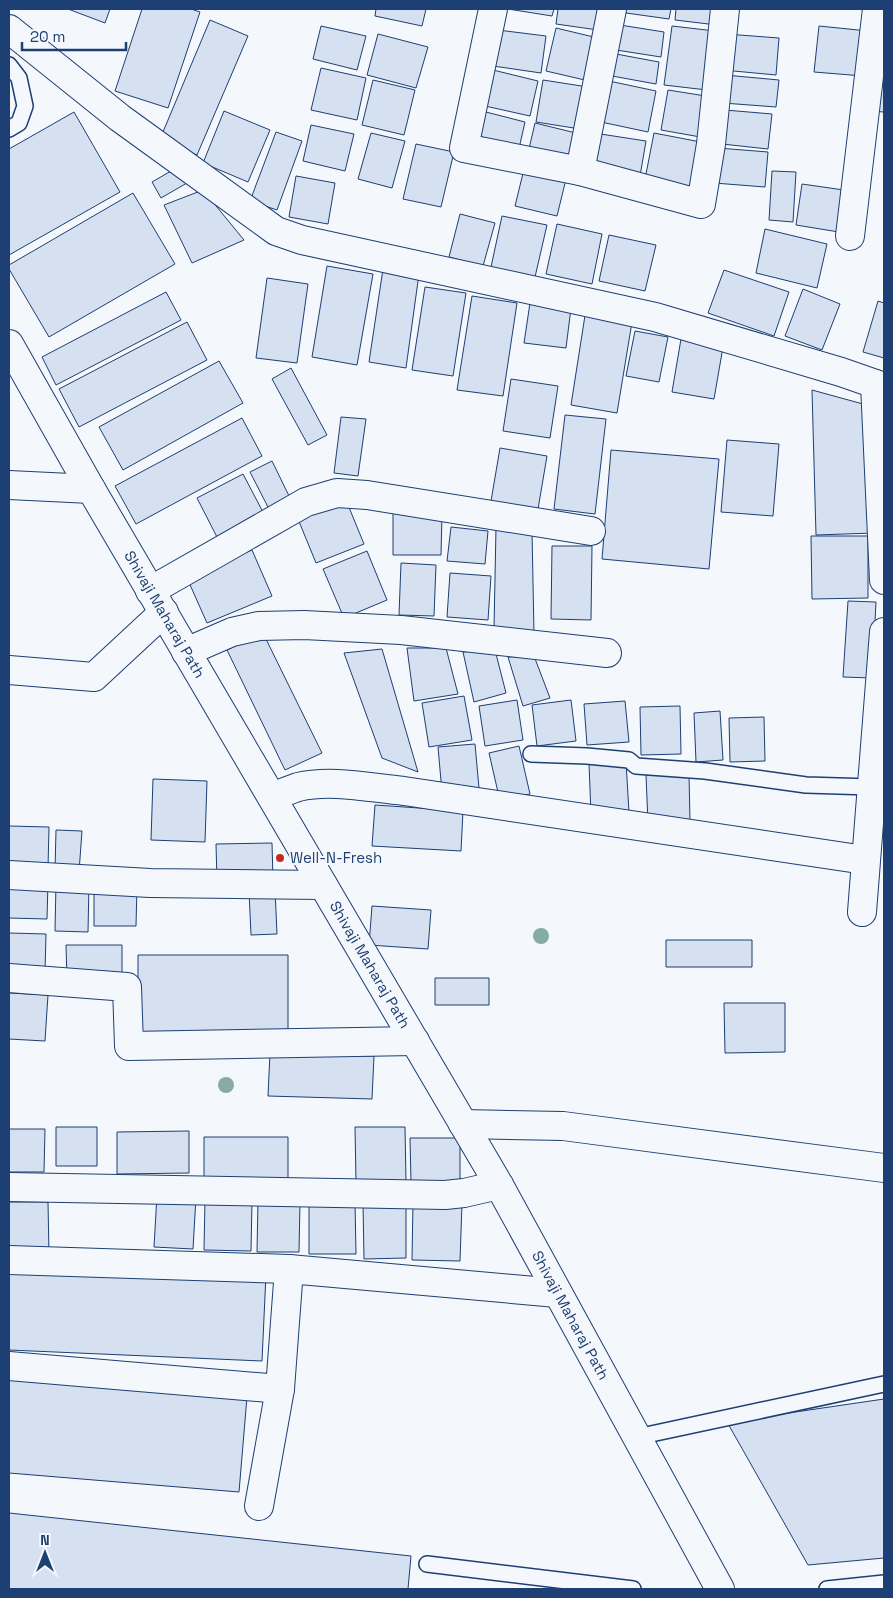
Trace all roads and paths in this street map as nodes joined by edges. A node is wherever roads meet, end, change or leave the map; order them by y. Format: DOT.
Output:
graph roads {
  1 [pos="493,9"];
  2 [pos="612,9"];
  3 [pos="725,9"];
  4 [pos="877,9"];
  5 [pos="9,29"];
  6 [pos="9,65"];
  7 [pos="9,129"];
  8 [pos="580,171"];
  9 [pos="850,236"];
  10 [pos="9,344"];
  11 [pos="880,385"];
  12 [pos="9,485"];
  13 [pos="91,489"];
  14 [pos="591,531"];
  15 [pos="884,580"];
  16 [pos="157,601"];
  17 [pos="884,632"];
  18 [pos="186,652"];
  19 [pos="607,653"];
  20 [pos="9,670"];
  21 [pos="882,695"];
  22 [pos="532,754"];
  23 [pos="872,787"];
  24 [pos="272,797"];
  25 [pos="865,860"];
  26 [pos="9,875"];
  27 [pos="323,885"];
  28 [pos="862,912"];
  29 [pos="9,978"];
  30 [pos="415,1042"];
  31 [pos="463,1124"];
  32 [pos="884,1168"];
  33 [pos="499,1186"];
  34 [pos="9,1187"];
  35 [pos="9,1260"];
  36 [pos="289,1269"];
  37 [pos="557,1293"];
  38 [pos="9,1366"];
  39 [pos="884,1384"];
  40 [pos="280,1389"];
  41 [pos="637,1437"];
  42 [pos="258,1506"];
  43 [pos="427,1564"];
  44 [pos="884,1583"];
  45 [pos="633,1589"];
  46 [pos="720,1589"];
  47 [pos="827,1589"];
  1 -- 8 [label="street"];
  2 -- 8 [label="street"];
  3 -- 8 [label="street"];
  4 -- 9 [label="street"];
  5 -- 11 [label="street"];
  6 -- 7 [label="lane"];
  10 -- 13 [label="street, Shivaji Maharaj Path"];
  11 -- 15 [label="street"];
  12 -- 13 [label="street"];
  13 -- 16 [label="street, Shivaji Maharaj Path"];
  14 -- 16 [label="street"];
  16 -- 18 [label="street, Shivaji Maharaj Path"];
  16 -- 20 [label="street"];
  17 -- 21 [label="street"];
  18 -- 19 [label="street"];
  18 -- 24 [label="street, Shivaji Maharaj Path"];
  21 -- 23 [label="street"];
  22 -- 23 [label="lane"];
  23 -- 25 [label="street"];
  24 -- 25 [label="street"];
  24 -- 27 [label="street, Shivaji Maharaj Path"];
  25 -- 28 [label="street"];
  26 -- 27 [label="street"];
  27 -- 30 [label="street, Shivaji Maharaj Path"];
  29 -- 30 [label="street"];
  30 -- 31 [label="street, Shivaji Maharaj Path"];
  31 -- 32 [label="street"];
  31 -- 33 [label="street, Shivaji Maharaj Path"];
  33 -- 34 [label="street"];
  33 -- 37 [label="street, Shivaji Maharaj Path"];
  35 -- 36 [label="street"];
  36 -- 37 [label="street"];
  36 -- 40 [label="street"];
  37 -- 41 [label="street, Shivaji Maharaj Path"];
  38 -- 40 [label="street"];
  39 -- 41 [label="lane"];
  40 -- 42 [label="street"];
  41 -- 46 [label="street, Shivaji Maharaj Path"];
  43 -- 45 [label="lane"];
  44 -- 47 [label="lane"];
}
